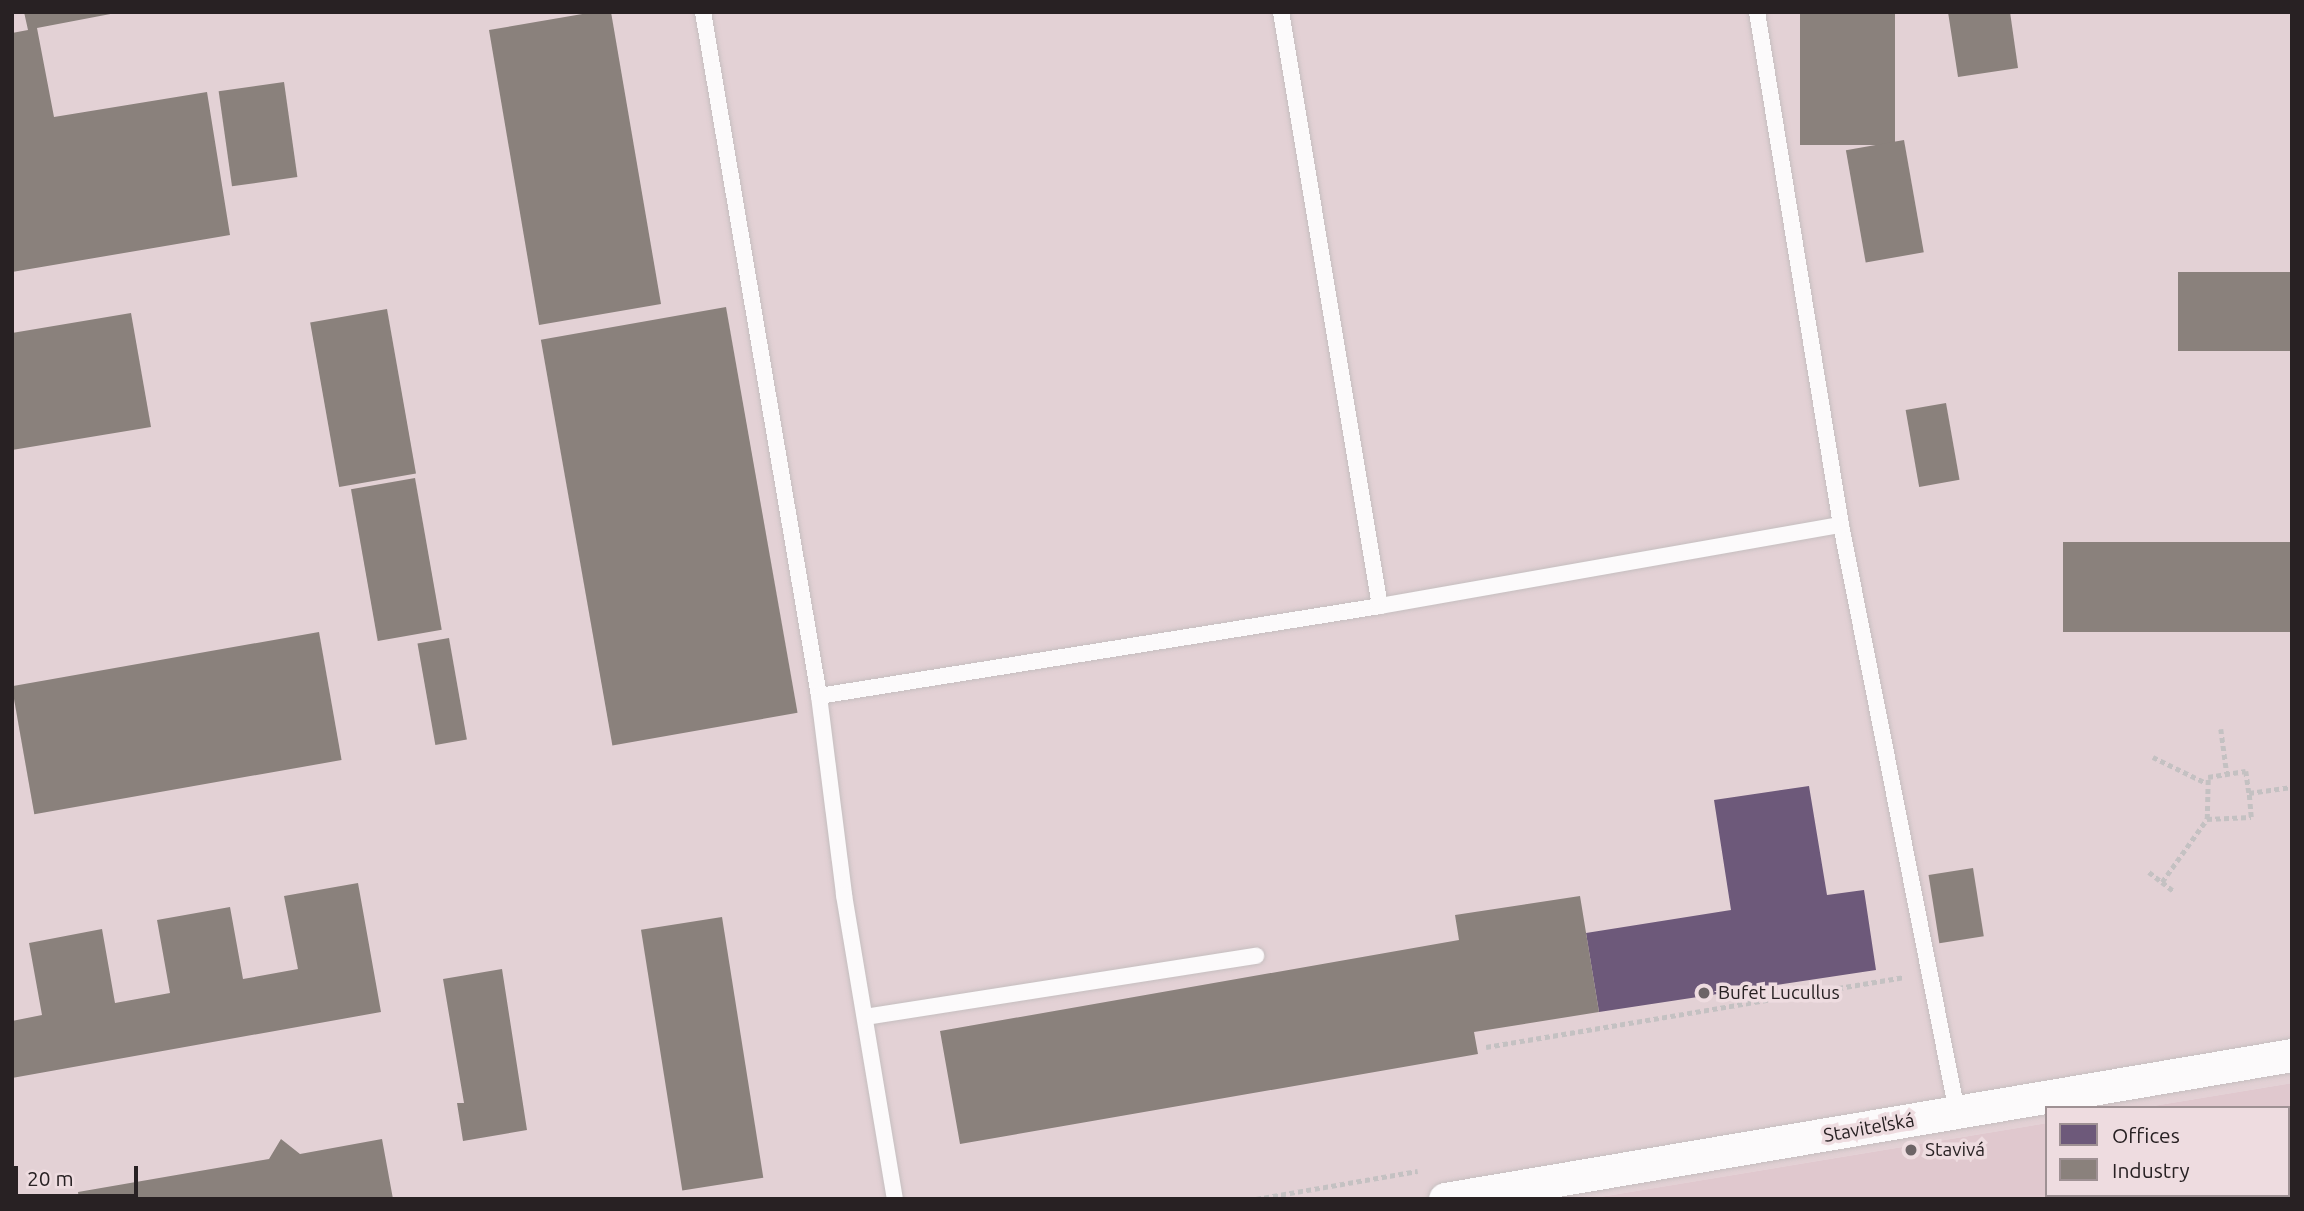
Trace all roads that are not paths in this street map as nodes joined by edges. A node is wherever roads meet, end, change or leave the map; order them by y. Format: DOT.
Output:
graph roads {
  1 [pos="703,12"];
  2 [pos="1281,12"];
  3 [pos="1757,12"];
  4 [pos="1841,525"];
  5 [pos="1380,606"];
  6 [pos="819,696"];
  7 [pos="1256,956"];
  8 [pos="865,1017"];
  9 [pos="2292,1055"];
  10 [pos="1957,1112"];
  11 [pos="895,1199"];
  12 [pos="1445,1199"];
  1 -- 6 [label="lane"];
  2 -- 5 [label="lane"];
  3 -- 4 [label="lane"];
  4 -- 5 [label="lane"];
  4 -- 10 [label="lane"];
  5 -- 6 [label="lane"];
  6 -- 8 [label="lane"];
  7 -- 8 [label="lane"];
  8 -- 11 [label="lane"];
  9 -- 10 [label="street, Staviteľská"];
  10 -- 12 [label="street, Staviteľská"];
}
